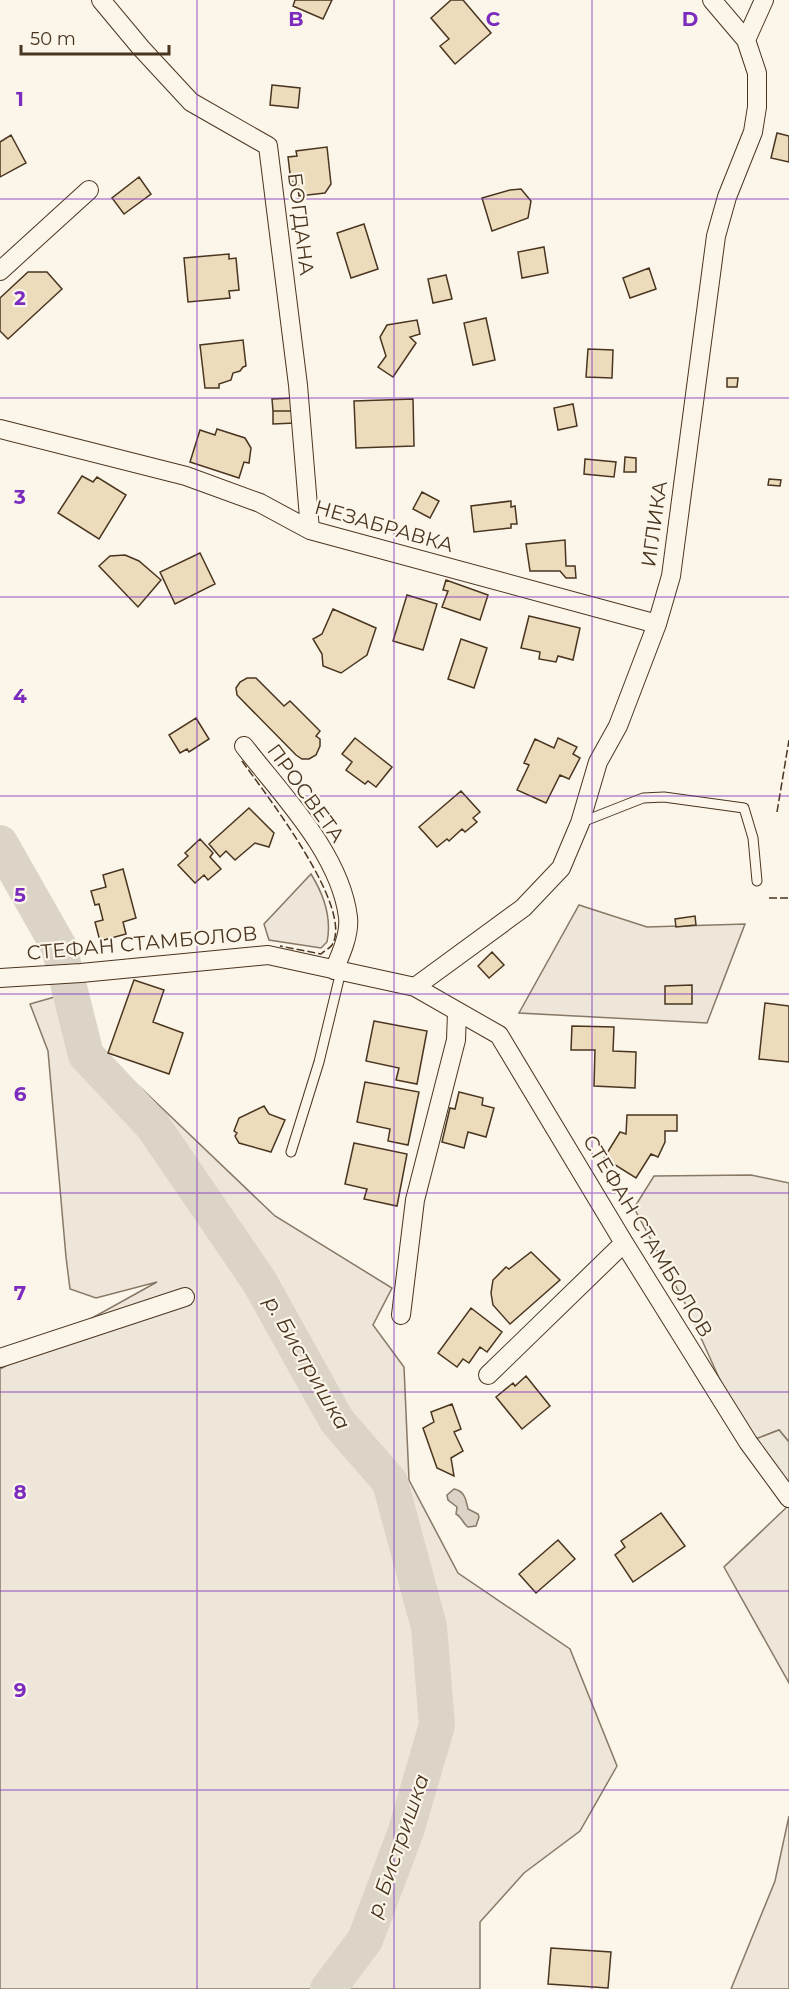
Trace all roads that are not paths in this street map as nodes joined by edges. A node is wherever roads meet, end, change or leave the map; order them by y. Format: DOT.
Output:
graph roads {
  1 [pos="101,0"];
  2 [pos="712,0"];
  3 [pos="764,0"];
  4 [pos="746,40"];
  5 [pos="89,190"];
  6 [pos="0,271"];
  7 [pos="0,429"];
  8 [pos="310,530"];
  9 [pos="657,624"];
  10 [pos="244,746"];
  11 [pos="580,823"];
  12 [pos="757,881"];
  13 [pos="338,970"];
  14 [pos="0,978"];
  15 [pos="415,987"];
  16 [pos="457,1012"];
  17 [pos="291,1152"];
  18 [pos="624,1243"];
  19 [pos="185,1297"];
  20 [pos="401,1315"];
  21 [pos="0,1358"];
  22 [pos="488,1375"];
  23 [pos="789,1498"];
  1 -- 8 [label="street, БОГДАНА"];
  2 -- 4 [label="street, ИГЛИКА"];
  3 -- 4 [label="street"];
  4 -- 9 [label="street, ИГЛИКА"];
  5 -- 6 [label="street"];
  7 -- 8 [label="street, НЕЗАБРАВКА"];
  8 -- 9 [label="street, НЕЗАБРАВКА"];
  9 -- 11 [label="street, ИГЛИКА"];
  10 -- 13 [label="street, ПРОСВЕТА"];
  11 -- 12 [label="lane"];
  11 -- 15 [label="street, ИГЛИКА"];
  13 -- 14 [label="street, СТЕФАН СТАМБОЛОВ"];
  13 -- 15 [label="street, СТЕФАН СТАМБОЛОВ"];
  13 -- 17 [label="lane"];
  15 -- 16 [label="street, СТЕФАН СТАМБОЛОВ"];
  16 -- 18 [label="street, СТЕФАН СТАМБОЛОВ"];
  16 -- 20 [label="street"];
  18 -- 22 [label="street"];
  18 -- 23 [label="street, СТЕФАН СТАМБОЛОВ"];
  19 -- 21 [label="street"];
}
